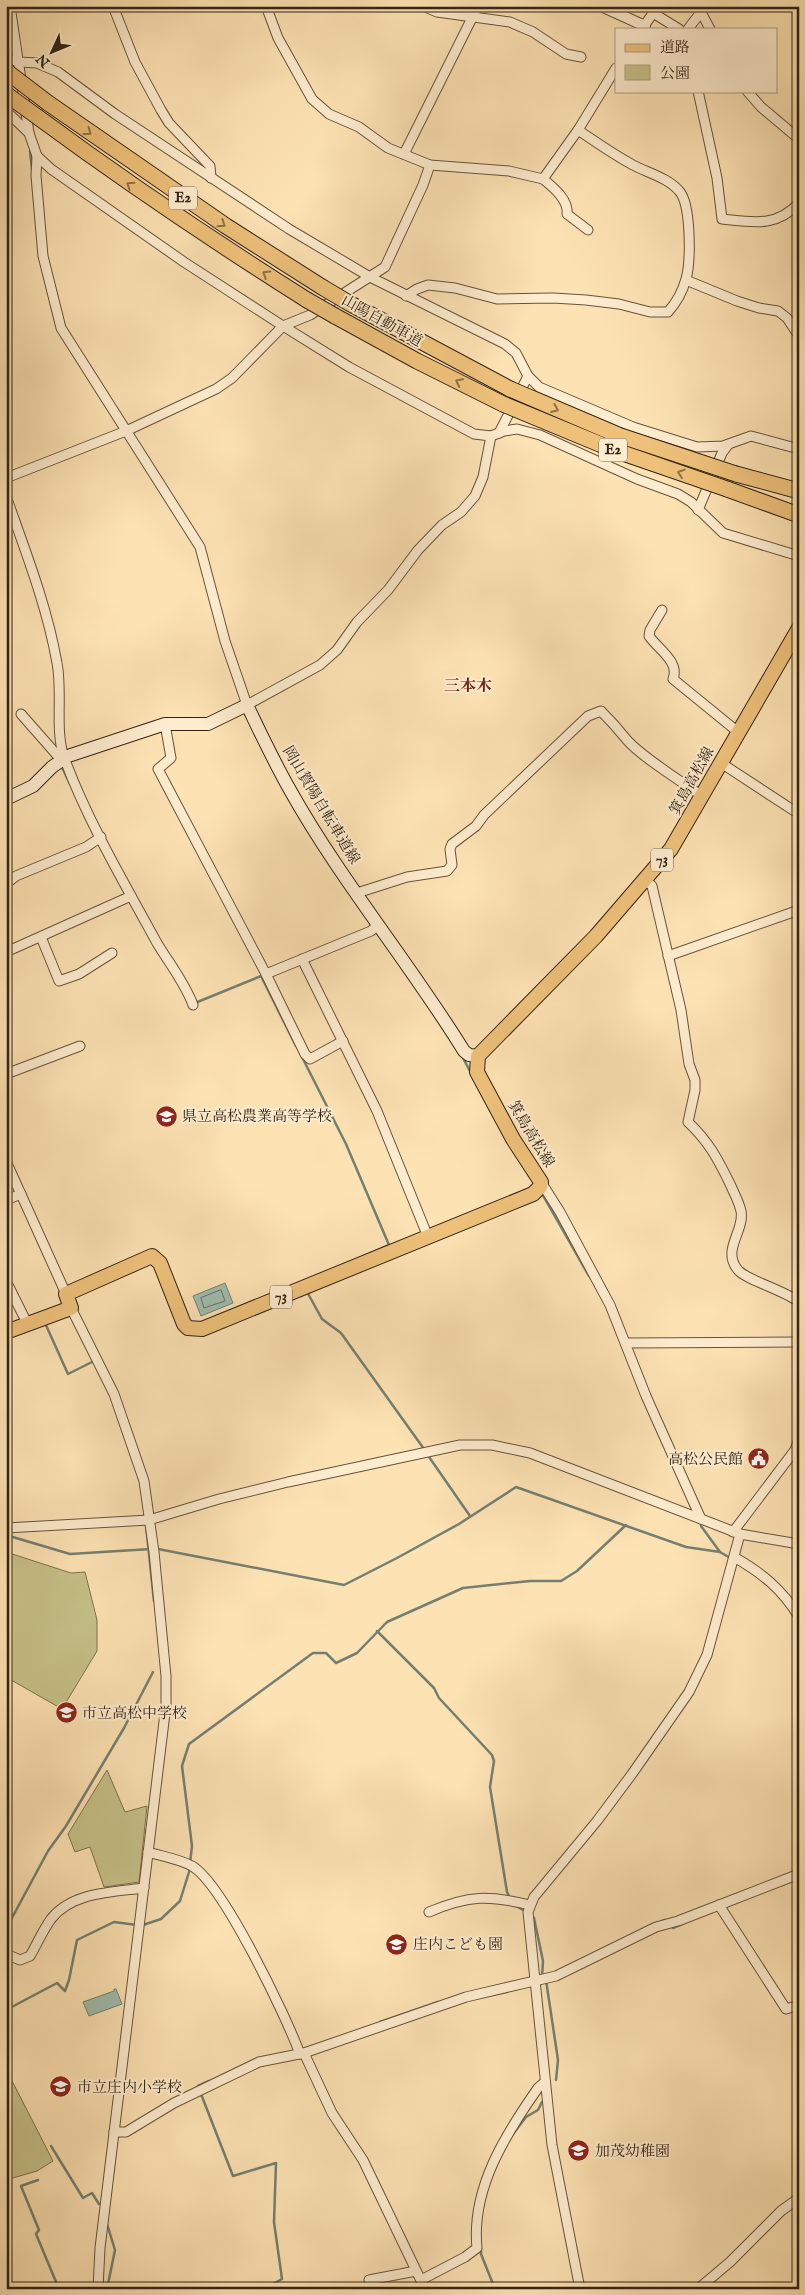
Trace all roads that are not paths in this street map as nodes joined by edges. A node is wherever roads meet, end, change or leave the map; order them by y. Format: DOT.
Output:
graph roads {
  1 [pos="10,6"];
  2 [pos="113,6"];
  3 [pos="266,6"];
  4 [pos="423,6"];
  5 [pos="478,6"];
  6 [pos="601,6"];
  7 [pos="655,10"];
  8 [pos="472,17"];
  9 [pos="644,27"];
  10 [pos="678,28"];
  11 [pos="689,28"];
  12 [pos="709,28"];
  13 [pos="581,57"];
  14 [pos="6,58"];
  15 [pos="19,62"];
  16 [pos="615,70"];
  17 [pos="6,71"];
  18 [pos="698,92"];
  19 [pos="748,92"];
  20 [pos="6,94"];
  21 [pos="6,110"];
  22 [pos="578,130"];
  23 [pos="29,133"];
  24 [pos="799,139"];
  25 [pos="404,154"];
  26 [pos="37,156"];
  27 [pos="430,165"];
  28 [pos="211,178"];
  29 [pos="543,179"];
  30 [pos="799,203"];
  31 [pos="588,230"];
  32 [pos="370,277"];
  33 [pos="686,280"];
  34 [pos="406,296"];
  35 [pos="283,326"];
  36 [pos="799,336"];
  37 [pos="528,376"];
  38 [pos="125,432"];
  39 [pos="495,435"];
  40 [pos="728,445"];
  41 [pos="799,449"];
  42 [pos="737,472"];
  43 [pos="6,478"];
  44 [pos="799,485"];
  45 [pos="727,489"];
  46 [pos="799,491"];
  47 [pos="6,496"];
  48 [pos="799,508"];
  49 [pos="698,510"];
  50 [pos="799,515"];
  51 [pos="799,556"];
  52 [pos="662,610"];
  53 [pos="799,628"];
  54 [pos="245,706"];
  55 [pos="21,714"];
  56 [pos="165,724"];
  57 [pos="738,732"];
  58 [pos="61,758"];
  59 [pos="721,762"];
  60 [pos="702,796"];
  61 [pos="6,799"];
  62 [pos="799,814"];
  63 [pos="98,838"];
  64 [pos="645,879"];
  65 [pos="6,884"];
  66 [pos="357,893"];
  67 [pos="129,896"];
  68 [pos="799,910"];
  69 [pos="376,927"];
  70 [pos="42,937"];
  71 [pos="6,952"];
  72 [pos="112,952"];
  73 [pos="668,956"];
  74 [pos="302,959"];
  75 [pos="266,974"];
  76 [pos="193,1004"];
  77 [pos="343,1041"];
  78 [pos="80,1046"];
  79 [pos="478,1056"];
  80 [pos="6,1074"];
  81 [pos="6,1161"];
  82 [pos="539,1186"];
  83 [pos="21,1194"];
  84 [pos="6,1200"];
  85 [pos="428,1237"];
  86 [pos="6,1281"];
  87 [pos="66,1294"];
  88 [pos="799,1302"];
  89 [pos="71,1308"];
  90 [pos="28,1325"];
  91 [pos="6,1332"];
  92 [pos="799,1342"];
  93 [pos="627,1343"];
  94 [pos="799,1439"];
  95 [pos="701,1519"];
  96 [pos="149,1520"];
  97 [pos="6,1528"];
  98 [pos="736,1533"];
  99 [pos="799,1544"];
  100 [pos="734,1559"];
  101 [pos="799,1616"];
  102 [pos="148,1852"];
  103 [pos="799,1874"];
  104 [pos="144,1888"];
  105 [pos="721,1907"];
  106 [pos="529,1911"];
  107 [pos="429,1912"];
  108 [pos="6,1954"];
  109 [pos="543,1979"];
  110 [pos="799,2005"];
  111 [pos="300,2052"];
  112 [pos="545,2082"];
  113 [pos="114,2132"];
  114 [pos="799,2198"];
  115 [pos="416,2271"];
  116 [pos="423,2285"];
  117 [pos="98,2289"];
  118 [pos="371,2289"];
  119 [pos="580,2289"];
  120 [pos="698,2289"];
  1 -- 15 [label="street"];
  2 -- 28 [label="street"];
  3 -- 25 [label="street"];
  4 -- 8 [label="street"];
  5 -- 8 [label="street"];
  6 -- 9 [label="street"];
  7 -- 9 [label="street"];
  7 -- 10 [label="street"];
  8 -- 13 [label="street"];
  8 -- 25 [label="street"];
  11 -- 12 [label="street"];
  14 -- 15 [label="street"];
  15 -- 23 [label="street"];
  15 -- 28 [label="street"];
  16 -- 22 [label="street"];
  17 -- 42 [label="highway, 山陽自動車道 / E2, one-way, bridge"];
  18 -- 30 [label="street"];
  19 -- 24 [label="street"];
  45 -- 20 [label="highway, 山陽自動車道 / E2, one-way, bridge"];
  21 -- 23 [label="street"];
  22 -- 29 [label="street"];
  22 -- 33 [label="street"];
  23 -- 26 [label="street"];
  25 -- 27 [label="street"];
  26 -- 35 [label="street"];
  26 -- 38 [label="street"];
  27 -- 29 [label="street"];
  27 -- 32 [label="street"];
  28 -- 32 [label="street"];
  29 -- 31 [label="street"];
  32 -- 34 [label="street"];
  32 -- 35 [label="street"];
  33 -- 34 [label="street"];
  33 -- 36 [label="street"];
  34 -- 37 [label="street"];
  35 -- 38 [label="street"];
  35 -- 39 [label="street"];
  37 -- 39 [label="street"];
  37 -- 40 [label="street"];
  38 -- 43 [label="street"];
  38 -- 54 [label="street"];
  39 -- 49 [label="street"];
  39 -- 54 [label="street"];
  40 -- 41 [label="street"];
  40 -- 49 [label="street"];
  42 -- 44 [label="highway"];
  42 -- 46 [label="highway"];
  45 -- 48 [label="highway, 山陽自動車道 / E2"];
  45 -- 50 [label="highway"];
  47 -- 58 [label="street"];
  49 -- 51 [label="street"];
  52 -- 57 [label="street"];
  53 -- 57 [label="main road, 箕島高松線 / 73"];
  54 -- 56 [label="main road"];
  54 -- 66 [label="main road, 岡山賀陽自転車道線"];
  55 -- 58 [label="street"];
  56 -- 58 [label="main road"];
  56 -- 75 [label="street"];
  57 -- 59 [label="main road, 箕島高松線 / 73"];
  58 -- 61 [label="main road"];
  58 -- 63 [label="street"];
  59 -- 60 [label="main road, 箕島高松線 / 73"];
  59 -- 62 [label="street"];
  60 -- 64 [label="main road, 箕島高松線 / 73"];
  60 -- 66 [label="street"];
  63 -- 65 [label="street"];
  63 -- 67 [label="street"];
  64 -- 73 [label="street"];
  64 -- 79 [label="main road, 箕島高松線 / 73"];
  66 -- 69 [label="main road, 岡山賀陽自転車道線"];
  67 -- 70 [label="street"];
  67 -- 76 [label="street"];
  68 -- 73 [label="street"];
  69 -- 74 [label="street"];
  69 -- 79 [label="main road, 岡山賀陽自転車道線"];
  70 -- 71 [label="street"];
  70 -- 72 [label="street"];
  73 -- 88 [label="street"];
  74 -- 75 [label="street"];
  74 -- 77 [label="street"];
  75 -- 77 [label="street"];
  77 -- 85 [label="street"];
  78 -- 80 [label="street"];
  79 -- 82 [label="main road, 箕島高松線"];
  81 -- 83 [label="street"];
  82 -- 85 [label="main road, 箕島高松線 / 73"];
  82 -- 93 [label="street"];
  83 -- 84 [label="street"];
  83 -- 87 [label="street"];
  85 -- 87 [label="main road, 箕島高松線 / 73"];
  86 -- 90 [label="street"];
  87 -- 89 [label="main road"];
  89 -- 90 [label="main road"];
  89 -- 96 [label="street"];
  90 -- 91 [label="main road"];
  92 -- 93 [label="street"];
  93 -- 95 [label="street"];
  94 -- 98 [label="street"];
  95 -- 96 [label="street"];
  95 -- 98 [label="street"];
  96 -- 97 [label="street"];
  96 -- 102 [label="street"];
  98 -- 99 [label="street"];
  98 -- 100 [label="street"];
  100 -- 101 [label="street"];
  100 -- 106 [label="street"];
  102 -- 104 [label="street"];
  102 -- 111 [label="street"];
  103 -- 105 [label="street"];
  104 -- 108 [label="street"];
  104 -- 113 [label="street"];
  105 -- 109 [label="street"];
  105 -- 110 [label="street"];
  106 -- 107 [label="street"];
  106 -- 109 [label="street"];
  109 -- 111 [label="street"];
  109 -- 112 [label="street"];
  111 -- 113 [label="street"];
  111 -- 115 [label="street"];
  112 -- 116 [label="street"];
  112 -- 119 [label="street"];
  113 -- 117 [label="street"];
  114 -- 120 [label="street"];
  115 -- 116 [label="street"];
  115 -- 118 [label="street"];
}
